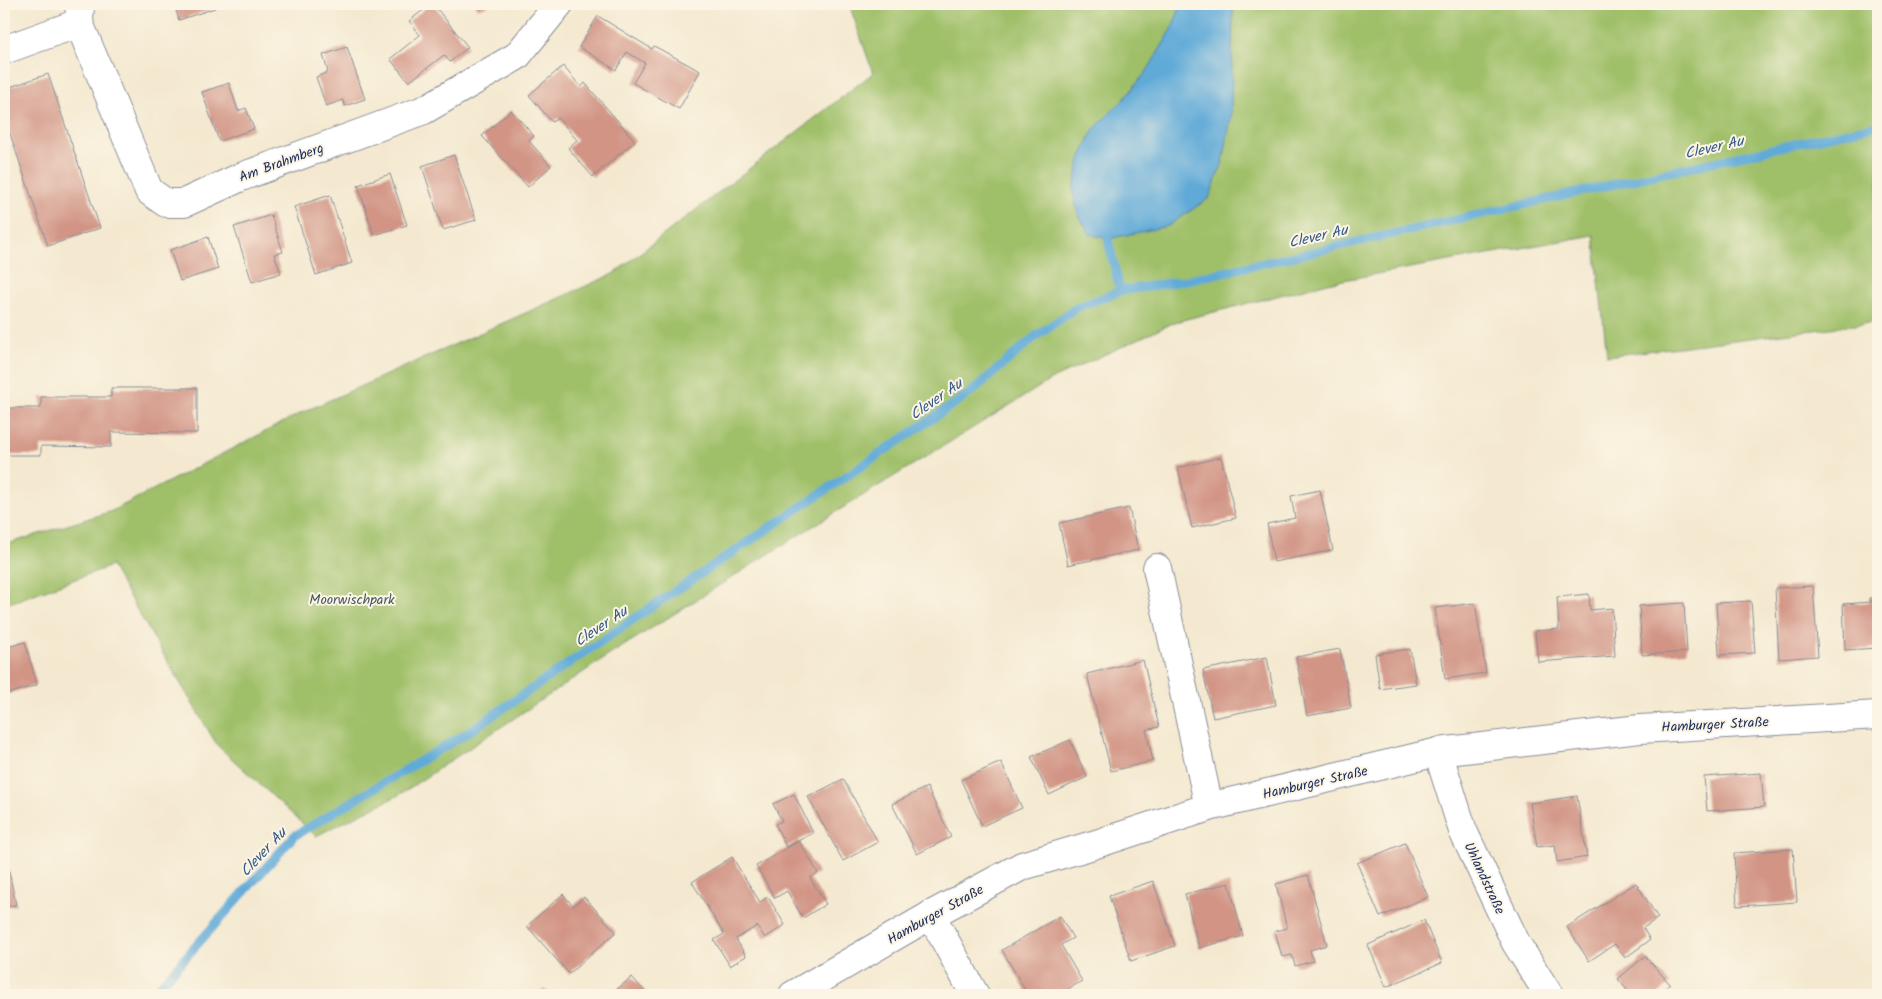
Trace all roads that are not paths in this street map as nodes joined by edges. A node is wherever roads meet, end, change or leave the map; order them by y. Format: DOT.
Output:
graph roads {
  1 [pos="559,4"];
  2 [pos="80,13"];
  3 [pos="4,50"];
  4 [pos="1157,568"];
  5 [pos="1878,714"];
  6 [pos="1438,752"];
  7 [pos="1209,807"];
  8 [pos="932,915"];
  9 [pos="793,995"];
  10 [pos="975,995"];
  11 [pos="1549,995"];
  1 -- 2 [label="street, Am Brahmberg"];
  2 -- 3 [label="street, Am Brahmberg"];
  4 -- 7 [label="street"];
  5 -- 6 [label="street, Hamburger Straße"];
  6 -- 7 [label="street, Hamburger Straße"];
  6 -- 11 [label="street, Uhlandstraße"];
  7 -- 8 [label="street, Hamburger Straße"];
  8 -- 9 [label="street, Hamburger Straße"];
  8 -- 10 [label="street"];
}
